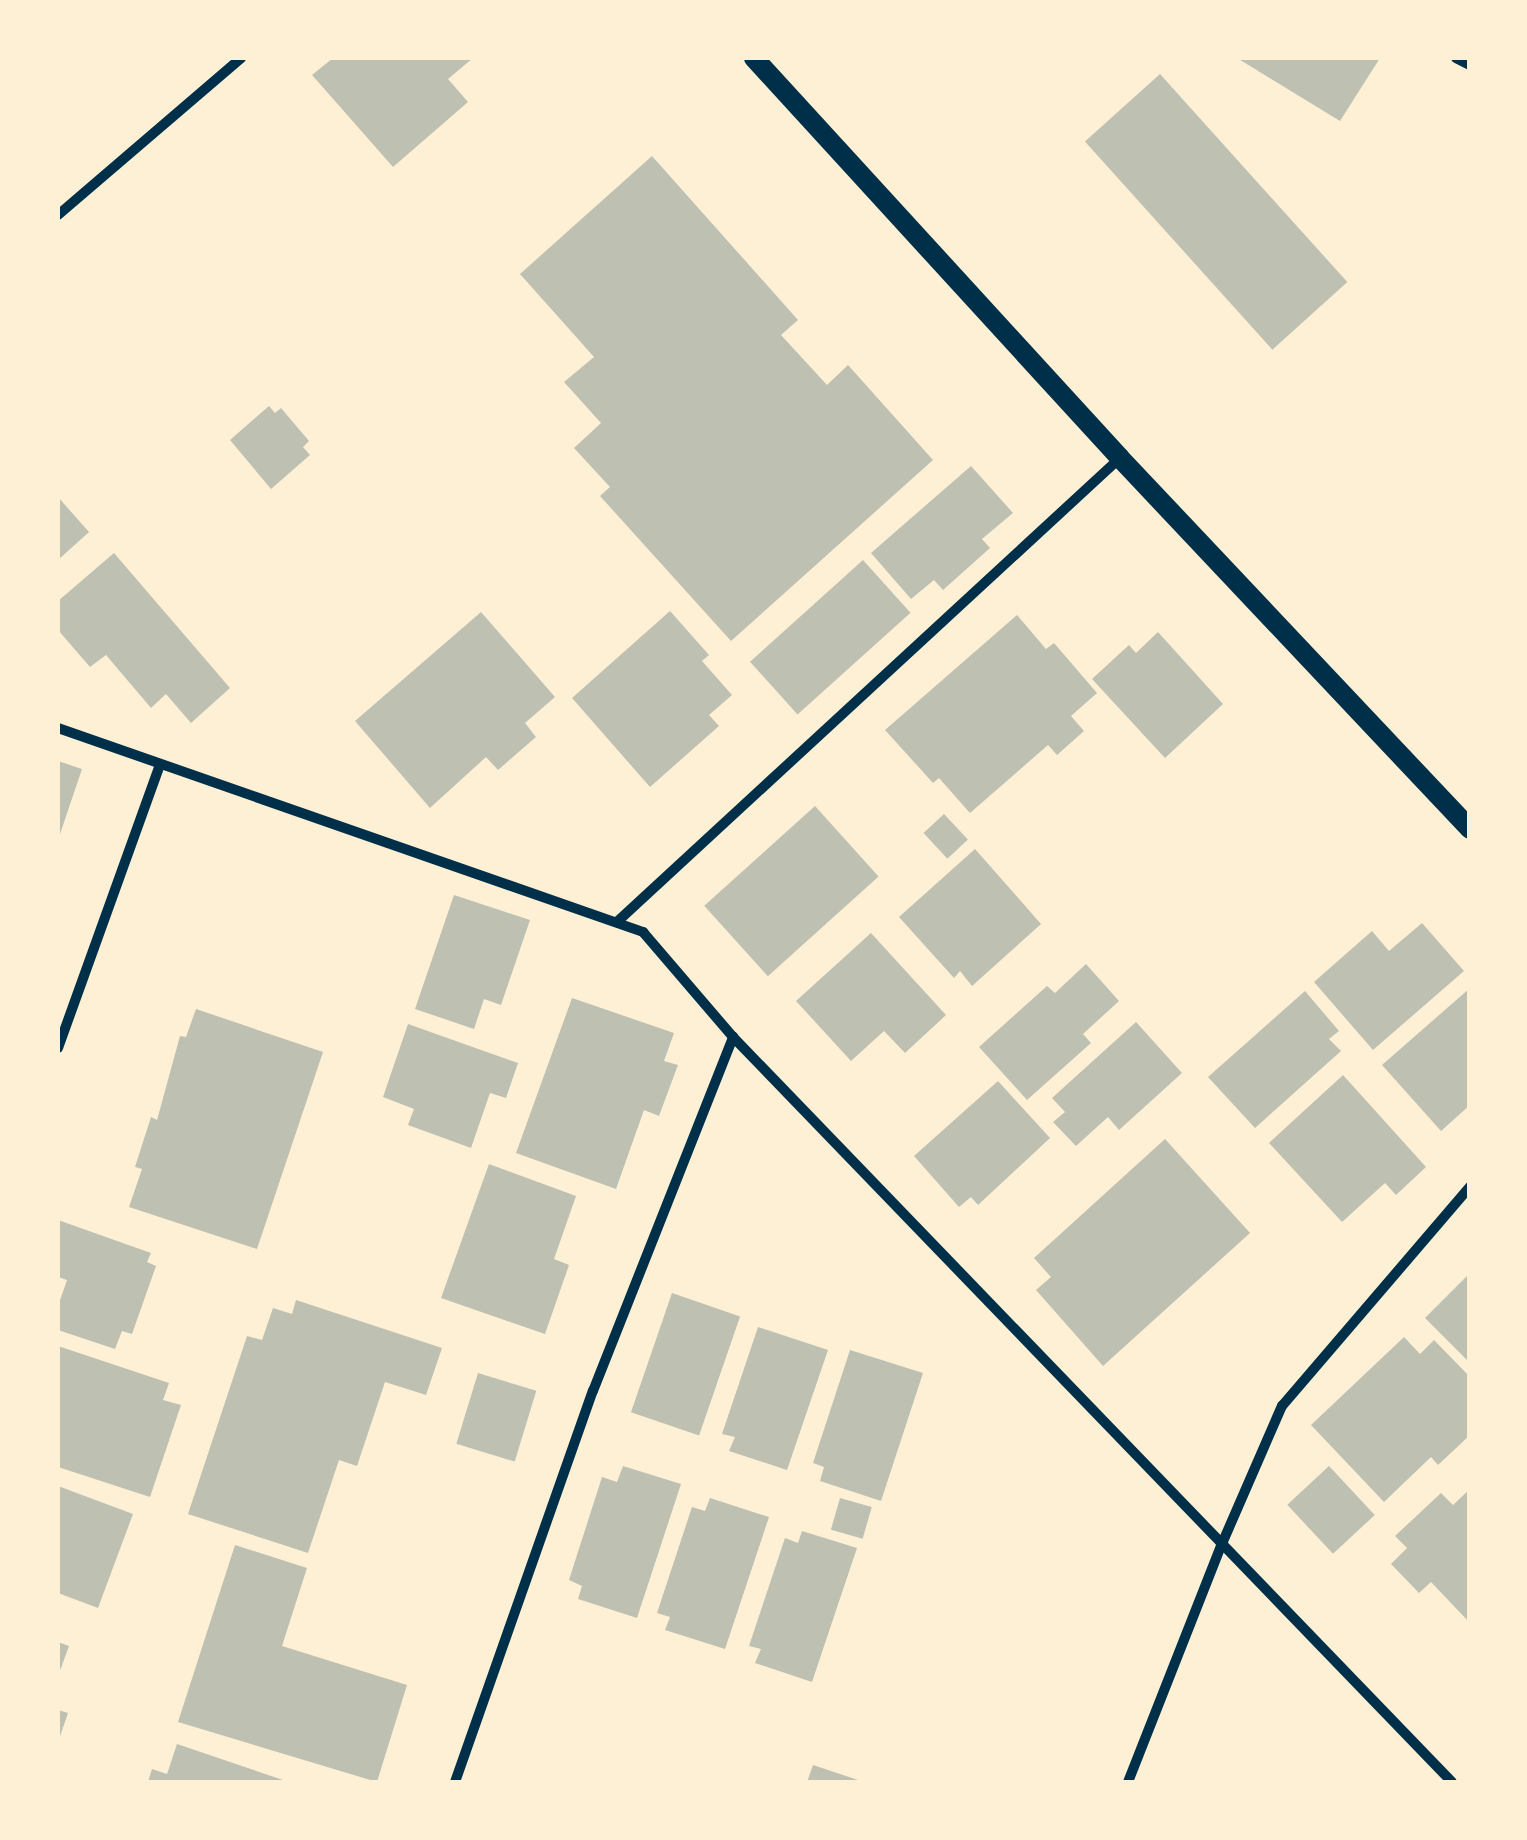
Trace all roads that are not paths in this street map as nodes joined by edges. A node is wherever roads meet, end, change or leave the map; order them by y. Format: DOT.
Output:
graph roads {
  1 [pos="241,58"];
  2 [pos="754,58"];
  3 [pos="1456,58"];
  4 [pos="1470,65"];
  5 [pos="58,216"];
  6 [pos="1120,458"];
  7 [pos="58,728"];
  8 [pos="160,765"];
  9 [pos="1470,829"];
  10 [pos="618,921"];
  11 [pos="732,1037"];
  12 [pos="58,1048"];
  13 [pos="1470,1188"];
  14 [pos="1221,1546"];
  15 [pos="455,1782"];
  16 [pos="1128,1782"];
  17 [pos="1452,1782"];
  1 -- 5 [label="street"];
  2 -- 6 [label="main road"];
  3 -- 4 [label="street"];
  6 -- 9 [label="main road"];
  6 -- 10 [label="street"];
  7 -- 8 [label="street"];
  8 -- 10 [label="street"];
  8 -- 12 [label="street"];
  10 -- 11 [label="street"];
  11 -- 14 [label="street"];
  11 -- 15 [label="street"];
  13 -- 14 [label="street"];
  14 -- 16 [label="street"];
  14 -- 17 [label="street"];
}
